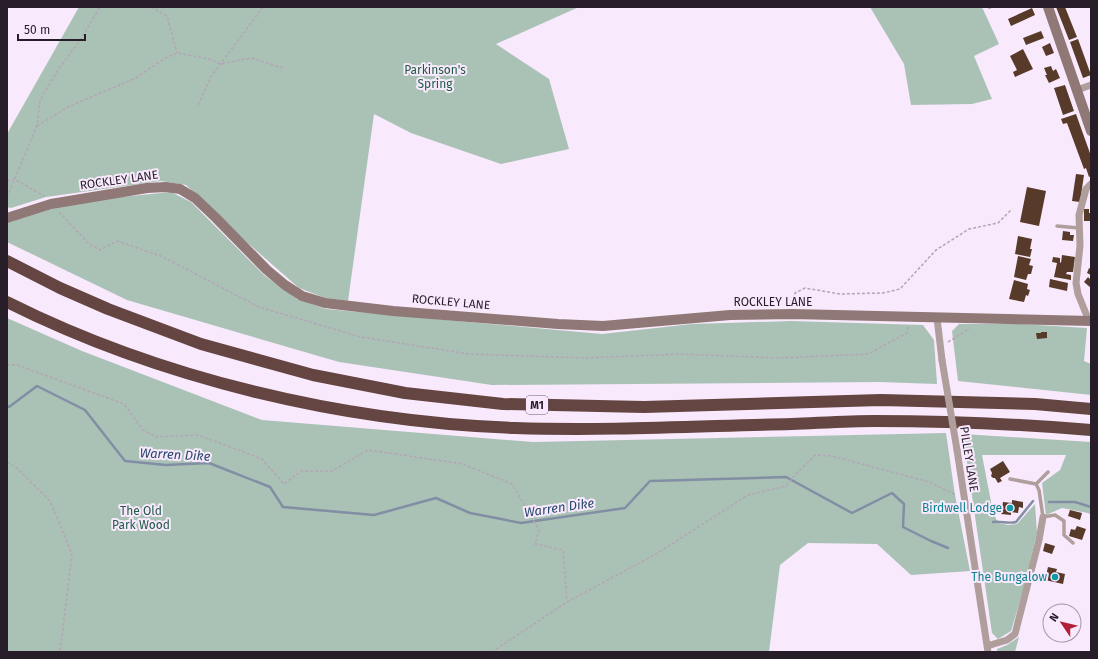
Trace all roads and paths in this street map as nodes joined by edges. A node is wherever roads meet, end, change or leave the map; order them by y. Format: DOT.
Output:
graph roads {
  1 [pos="100,7"];
  2 [pos="151,7"];
  3 [pos="263,7"];
  4 [pos="1048,7"];
  5 [pos="177,53"];
  6 [pos="220,64"];
  7 [pos="284,68"];
  8 [pos="1091,85"];
  9 [pos="1077,90"];
  10 [pos="198,105"];
  11 [pos="37,126"];
  12 [pos="1091,129"];
  13 [pos="14,179"];
  14 [pos="7,181"];
  15 [pos="1091,184"];
  16 [pos="7,197"];
  17 [pos="51,204"];
  18 [pos="1012,209"];
  19 [pos="7,218"];
  20 [pos="1057,226"];
  21 [pos="1079,228"];
  22 [pos="7,261"];
  23 [pos="7,302"];
  24 [pos="792,314"];
  25 [pos="937,318"];
  26 [pos="985,318"];
  27 [pos="1090,320"];
  28 [pos="940,347"];
  29 [pos="7,365"];
  30 [pos="1091,409"];
  31 [pos="1091,430"];
  32 [pos="7,462"];
  33 [pos="1048,472"];
  34 [pos="1010,479"];
  35 [pos="1036,484"];
  36 [pos="964,494"];
  37 [pos="1042,517"];
  38 [pos="1073,543"];
  39 [pos="567,602"];
  40 [pos="987,649"];
  41 [pos="60,652"];
  42 [pos="492,652"];
  1 -- 11 [label="path"];
  2 -- 5 [label="path"];
  3 -- 6 [label="path"];
  4 -- 9 [label="street"];
  5 -- 6 [label="path"];
  5 -- 11 [label="path"];
  6 -- 7 [label="path"];
  6 -- 10 [label="path"];
  8 -- 9 [label="street"];
  9 -- 12 [label="street"];
  11 -- 13 [label="path"];
  13 -- 14 [label="path"];
  13 -- 16 [label="path"];
  13 -- 17 [label="path"];
  15 -- 21 [label="street"];
  17 -- 19 [label="street, ROCKLEY LANE"];
  17 -- 24 [label="street, ROCKLEY LANE"];
  18 -- 24 [label="path"];
  20 -- 21 [label="lane"];
  21 -- 27 [label="street"];
  22 -- 30 [label="highway, M1"];
  23 -- 31 [label="highway, M1"];
  24 -- 25 [label="street, ROCKLEY LANE"];
  25 -- 26 [label="street, ROCKLEY LANE"];
  25 -- 28 [label="street, PILLEY LANE"];
  26 -- 27 [label="street, ROCKLEY LANE"];
  26 -- 28 [label="path"];
  28 -- 36 [label="street, PILLEY LANE, bridge"];
  29 -- 39 [label="path"];
  32 -- 41 [label="path"];
  33 -- 35 [label="lane"];
  34 -- 35 [label="lane"];
  35 -- 37 [label="lane"];
  36 -- 39 [label="path"];
  36 -- 40 [label="street, PILLEY LANE"];
  37 -- 38 [label="lane"];
  37 -- 40 [label="street"];
  39 -- 42 [label="path"];
}
